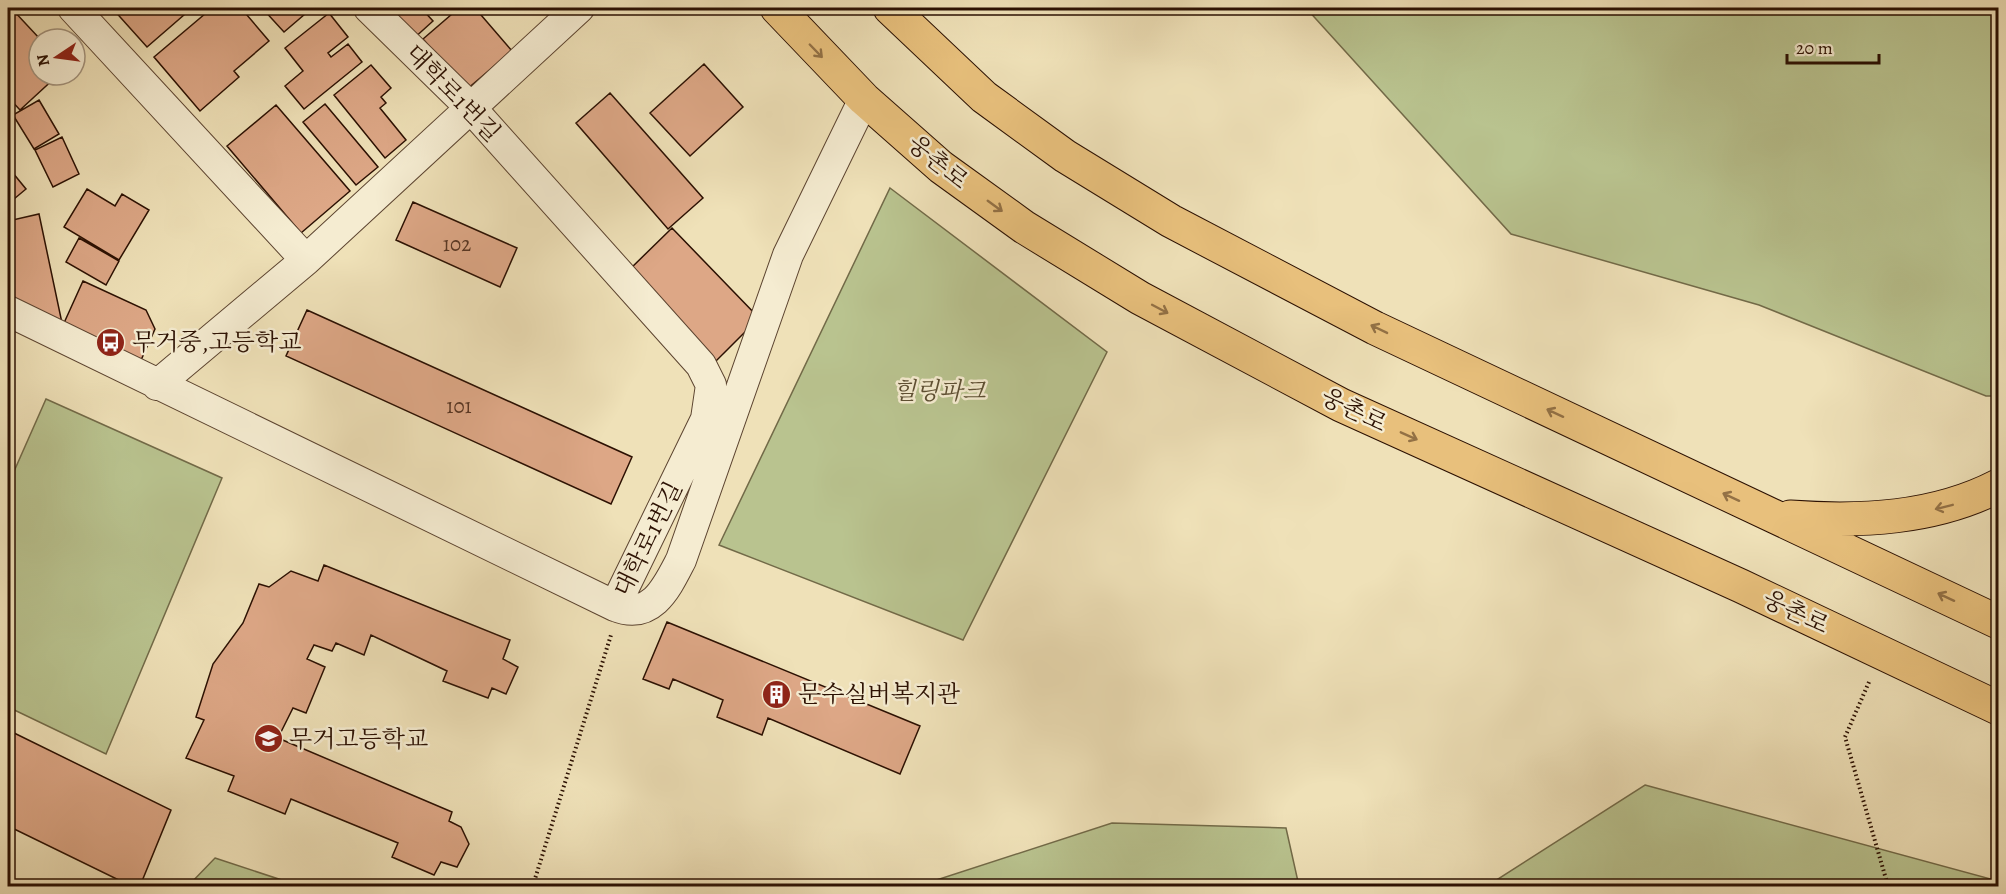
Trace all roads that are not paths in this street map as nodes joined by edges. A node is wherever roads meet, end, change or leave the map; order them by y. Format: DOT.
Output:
graph roads {
  1 [pos="74,8"];
  2 [pos="369,8"];
  3 [pos="579,8"];
  4 [pos="777,8"];
  5 [pos="890,8"];
  6 [pos="864,99"];
  7 [pos="470,107"];
  8 [pos="306,260"];
  9 [pos="8,311"];
  10 [pos="157,385"];
  11 [pos="1998,486"];
  12 [pos="1772,516"];
  13 [pos="618,607"];
  14 [pos="1998,622"];
  15 [pos="1998,706"];
  1 -- 8 [label="street"];
  2 -- 7 [label="street, 대학로1번길"];
  3 -- 7 [label="street"];
  4 -- 6 [label="main road, 웅촌로, one-way"];
  12 -- 5 [label="main road, one-way"];
  6 -- 13 [label="street"];
  6 -- 15 [label="main road, 웅촌로, one-way"];
  7 -- 8 [label="street"];
  7 -- 13 [label="street, 대학로1번길"];
  8 -- 10 [label="street"];
  9 -- 10 [label="street, 대학로1번길"];
  10 -- 13 [label="street, 대학로1번길"];
  11 -- 12 [label="main road, one-way"];
  14 -- 12 [label="main road, one-way"];
}
